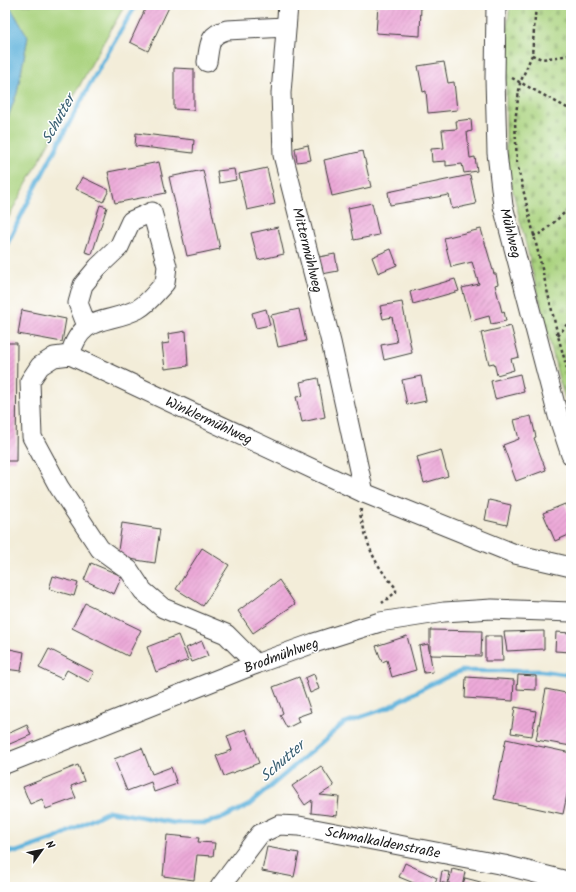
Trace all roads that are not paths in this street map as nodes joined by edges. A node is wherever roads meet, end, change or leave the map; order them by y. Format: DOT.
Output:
graph roads {
  1 [pos="288,5"];
  2 [pos="496,5"];
  3 [pos="286,27"];
  4 [pos="207,62"];
  5 [pos="87,326"];
  6 [pos="70,355"];
  7 [pos="571,454"];
  8 [pos="364,493"];
  9 [pos="571,567"];
  10 [pos="571,612"];
  11 [pos="256,664"];
  12 [pos="5,764"];
  13 [pos="571,882"];
  14 [pos="220,887"];
  1 -- 3 [label="street, Mittermühlweg"];
  2 -- 7 [label="street, Mühlweg"];
  3 -- 4 [label="street"];
  3 -- 8 [label="street, Mittermühlweg"];
  5 -- 5 [label="street"];
  5 -- 6 [label="street"];
  6 -- 8 [label="street, Winklermühlweg"];
  6 -- 11 [label="street"];
  8 -- 9 [label="street, Winklermühlweg"];
  10 -- 11 [label="street, Brodmühlweg"];
  11 -- 12 [label="street, Brodmühlweg"];
  13 -- 14 [label="street, Schmalkaldenstraße"];
}
